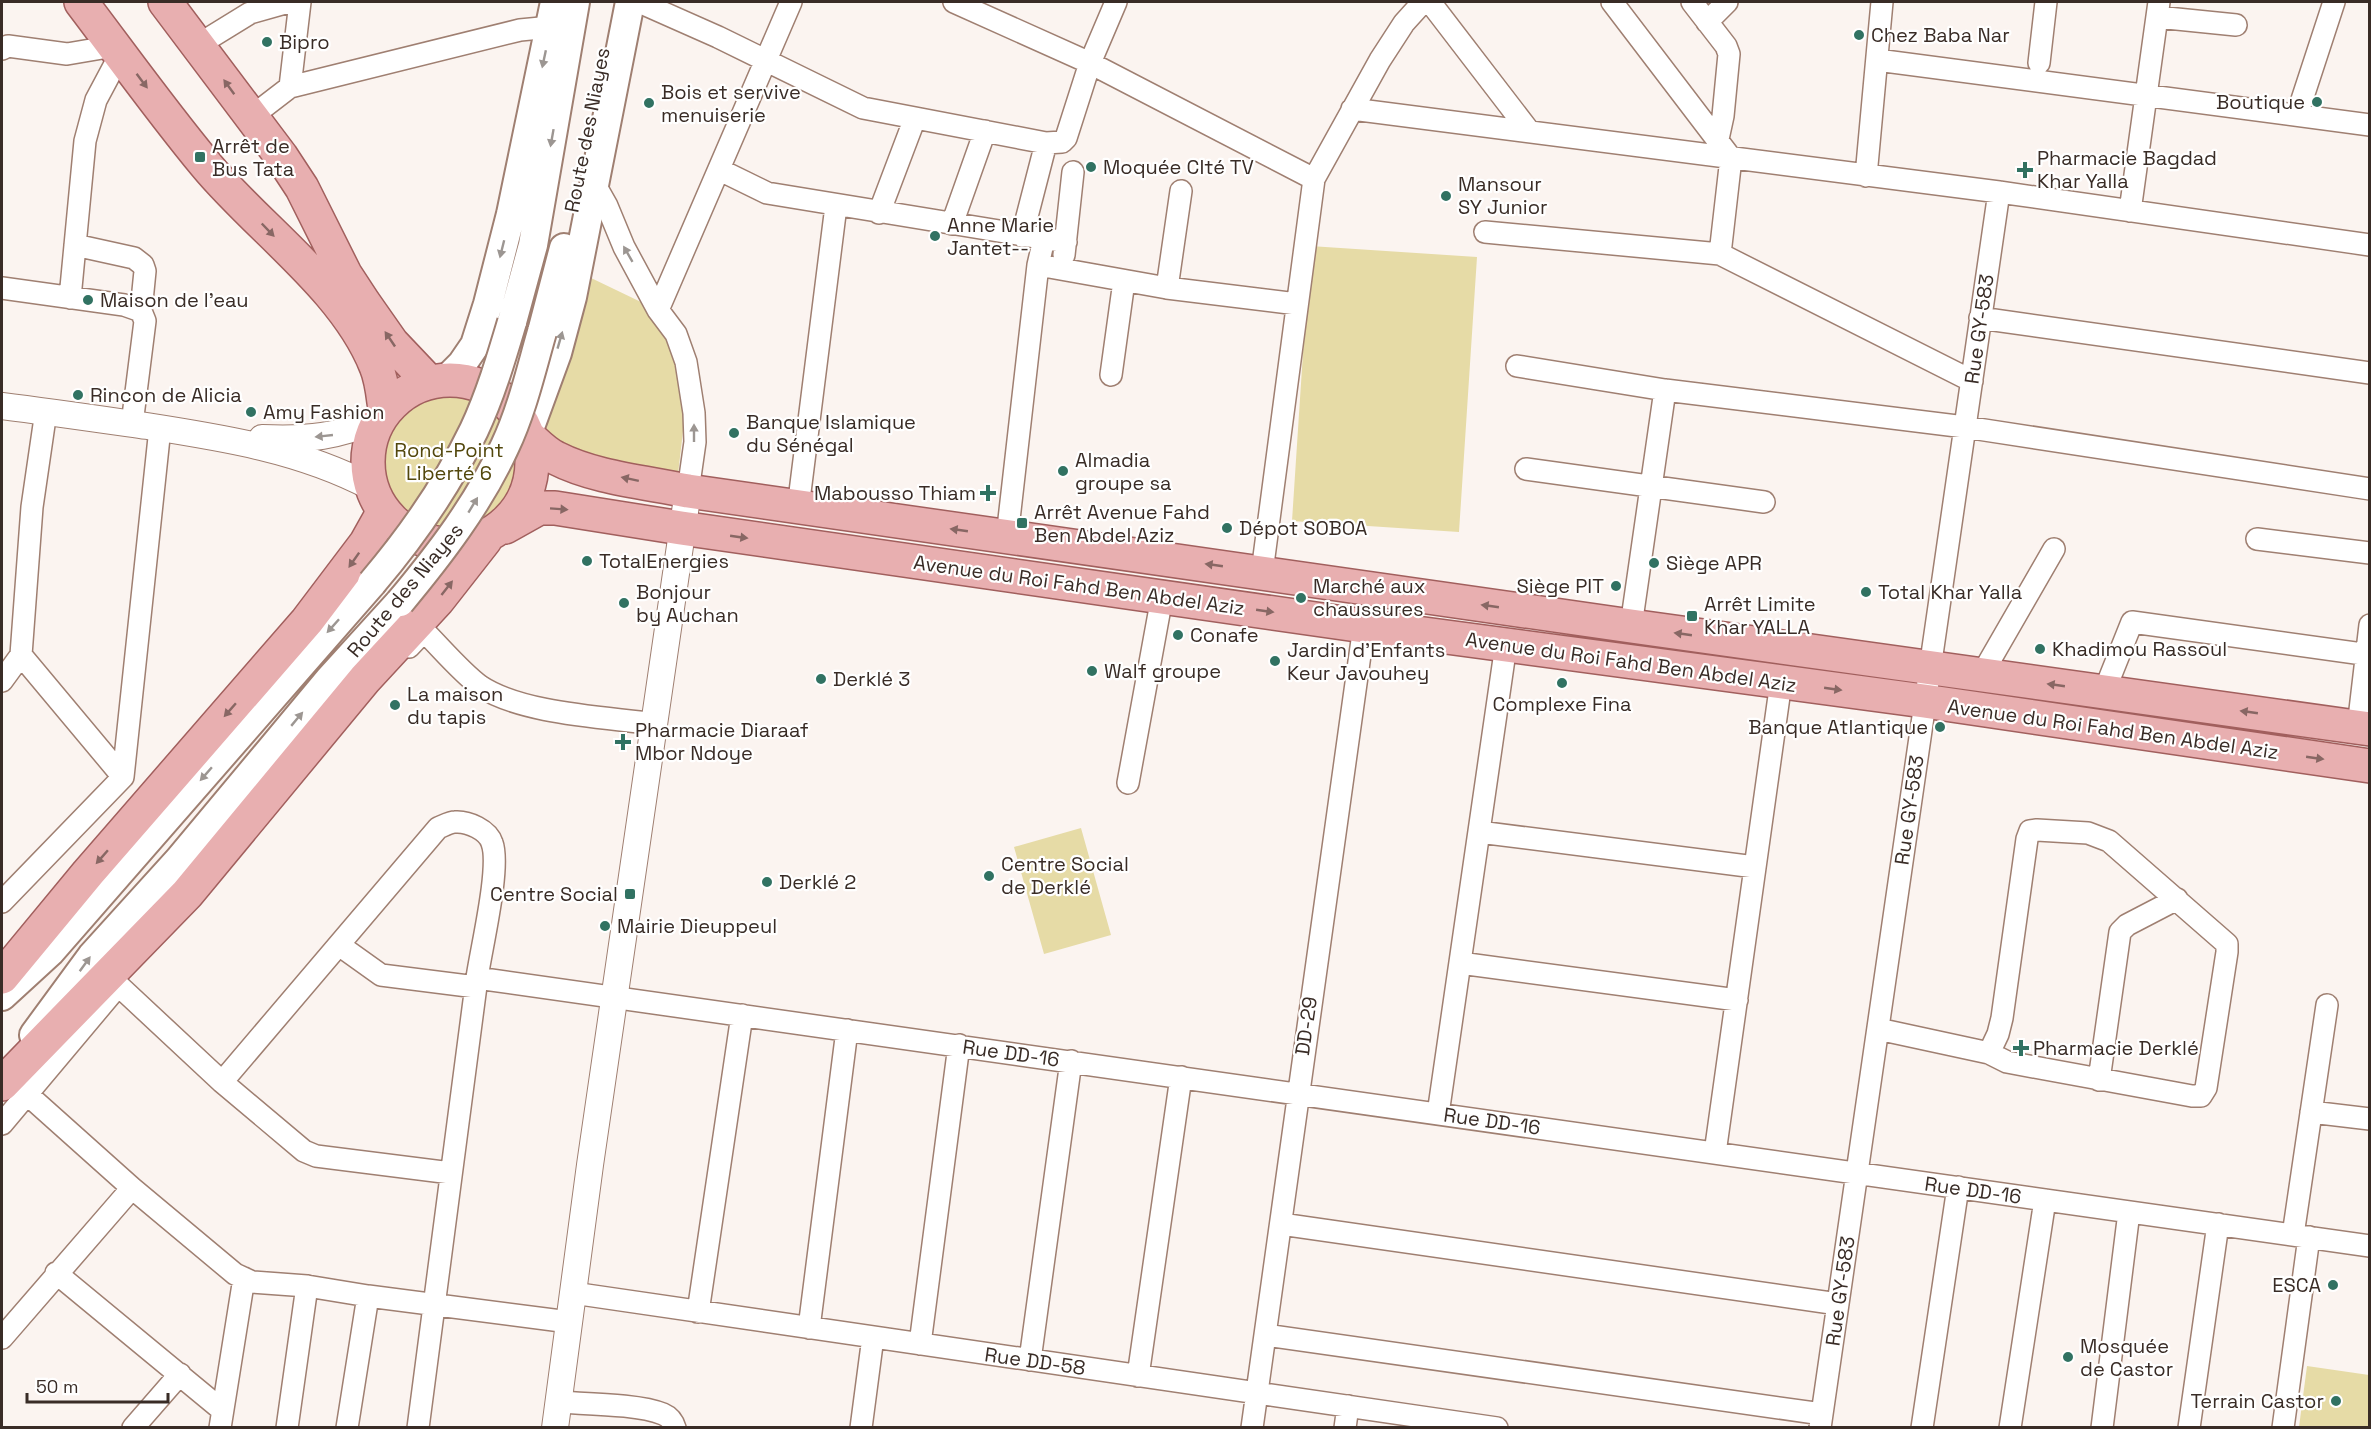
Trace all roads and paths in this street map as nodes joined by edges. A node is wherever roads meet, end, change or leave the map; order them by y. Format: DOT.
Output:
graph roads {
  1 [pos="81,2"];
  2 [pos="165,2"];
  3 [pos="289,2"];
  4 [pos="300,2"];
  5 [pos="576,2"];
  6 [pos="612,2"];
  7 [pos="630,2"];
  8 [pos="639,2"];
  9 [pos="791,2"];
  10 [pos="954,2"];
  11 [pos="1116,2"];
  12 [pos="1423,2"];
  13 [pos="1430,2"];
  14 [pos="1612,2"];
  15 [pos="1692,2"];
  16 [pos="1726,2"];
  17 [pos="1882,2"];
  18 [pos="2046,2"];
  19 [pos="2334,2"];
  20 [pos="2158,9"];
  21 [pos="553,14"];
  22 [pos="1707,22"];
  23 [pos="2236,25"];
  24 [pos="198,45"];
  25 [pos="2,49"];
  26 [pos="117,49"];
  27 [pos="1877,60"];
  28 [pos="766,61"];
  29 [pos="1090,63"];
  30 [pos="2039,63"];
  31 [pos="290,87"];
  32 [pos="2145,95"];
  33 [pos="1352,109"];
  34 [pos="2297,114"];
  35 [pos="251,117"];
  36 [pos="915,118"];
  37 [pos="2370,125"];
  38 [pos="985,131"];
  39 [pos="1529,131"];
  40 [pos="1718,139"];
  41 [pos="1046,143"];
  42 [pos="1731,158"];
  43 [pos="720,170"];
  44 [pos="1072,172"];
  45 [pos="1866,176"];
  46 [pos="1314,179"];
  47 [pos="594,183"];
  48 [pos="1181,192"];
  49 [pos="1999,192"];
  50 [pos="836,206"];
  51 [pos="2130,211"];
  52 [pos="879,213"];
  53 [pos="952,224"];
  54 [pos="1485,232"];
  55 [pos="1022,236"];
  56 [pos="1044,239"];
  57 [pos="1066,242"];
  58 [pos="2370,244"];
  59 [pos="75,245"];
  60 [pos="1720,254"];
  61 [pos="1038,265"];
  62 [pos="1062,268"];
  63 [pos="1124,281"];
  64 [pos="2,288"];
  65 [pos="1167,288"];
  66 [pos="70,298"];
  67 [pos="1297,304"];
  68 [pos="658,310"];
  69 [pos="141,311"];
  70 [pos="1980,318"];
  71 [pos="1516,366"];
  72 [pos="2370,373"];
  73 [pos="1112,375"];
  74 [pos="438,381"];
  75 [pos="1972,381"];
  76 [pos="1665,390"];
  77 [pos="2,406"];
  78 [pos="46,411"];
  79 [pos="382,414"];
  80 [pos="132,424"];
  81 [pos="1965,427"];
  82 [pos="159,428"];
  83 [pos="527,435"];
  84 [pos="214,436"];
  85 [pos="1526,469"];
  86 [pos="1652,487"];
  87 [pos="2370,489"];
  88 [pos="688,491"];
  89 [pos="377,498"];
  90 [pos="1764,502"];
  91 [pos="798,508"];
  92 [pos="681,528"];
  93 [pos="495,533"];
  94 [pos="1007,537"];
  95 [pos="2257,539"];
  96 [pos="2054,549"];
  97 [pos="2370,553"];
  98 [pos="1262,572"];
  99 [pos="1162,597"];
  100 [pos="2370,625"];
  101 [pos="1364,626"];
  102 [pos="1631,626"];
  103 [pos="1506,645"];
  104 [pos="21,655"];
  105 [pos="2367,655"];
  106 [pos="1929,667"];
  107 [pos="1982,674"];
  108 [pos="2,681"];
  109 [pos="1781,682"];
  110 [pos="2104,692"];
  111 [pos="1924,701"];
  112 [pos="655,724"];
  113 [pos="2364,728"];
  114 [pos="2370,766"];
  115 [pos="123,777"];
  116 [pos="1128,783"];
  117 [pos="1479,832"];
  118 [pos="1755,867"];
  119 [pos="2177,899"];
  120 [pos="2,902"];
  121 [pos="339,945"];
  122 [pos="1460,963"];
  123 [pos="2,977"];
  124 [pos="477,983"];
  125 [pos="118,985"];
  126 [pos="2,996"];
  127 [pos="615,997"];
  128 [pos="1737,1000"];
  129 [pos="2327,1005"];
  130 [pos="742,1015"];
  131 [pos="1878,1029"];
  132 [pos="848,1030"];
  133 [pos="959,1046"];
  134 [pos="1989,1053"];
  135 [pos="1071,1061"];
  136 [pos="1181,1077"];
  137 [pos="2098,1080"];
  138 [pos="222,1082"];
  139 [pos="10,1086"];
  140 [pos="1297,1094"];
  141 [pos="2311,1112"];
  142 [pos="1438,1114"];
  143 [pos="2370,1119"];
  144 [pos="2,1124"];
  145 [pos="1715,1153"];
  146 [pos="451,1173"];
  147 [pos="1857,1173"];
  148 [pos="132,1188"];
  149 [pos="1958,1188"];
  150 [pos="2045,1200"];
  151 [pos="2129,1212"];
  152 [pos="1281,1224"];
  153 [pos="2218,1224"];
  154 [pos="2301,1236"];
  155 [pos="2370,1246"];
  156 [pos="56,1273"];
  157 [pos="244,1278"];
  158 [pos="307,1286"];
  159 [pos="573,1293"];
  160 [pos="368,1296"];
  161 [pos="434,1304"];
  162 [pos="1838,1304"];
  163 [pos="698,1312"];
  164 [pos="569,1322"];
  165 [pos="809,1328"];
  166 [pos="1265,1335"];
  167 [pos="873,1337"];
  168 [pos="2,1338"];
  169 [pos="920,1344"];
  170 [pos="1030,1360"];
  171 [pos="180,1374"];
  172 [pos="1138,1376"];
  173 [pos="1256,1393"];
  174 [pos="558,1402"];
  175 [pos="1348,1406"];
  176 [pos="221,1419"];
  177 [pos="1821,1421"];
  178 [pos="1442,1423"];
  179 [pos="133,1428"];
  180 [pos="287,1428"];
  181 [pos="347,1428"];
  182 [pos="418,1428"];
  183 [pos="555,1428"];
  184 [pos="675,1428"];
  185 [pos="861,1428"];
  186 [pos="1252,1428"];
  187 [pos="1345,1428"];
  188 [pos="1497,1428"];
  189 [pos="1922,1428"];
  190 [pos="2010,1428"];
  191 [pos="2102,1428"];
  192 [pos="2189,1428"];
  193 [pos="2283,1428"];
  1 -- 26 [label="main road"];
  2 -- 24 [label="main road"];
  3 -- 24 [label="street"];
  4 -- 31 [label="street"];
  5 -- 126 [label="main road, Route des Niayes, one-way, bridge"];
  139 -- 6 [label="main road, Route des Niayes, one-way, bridge"];
  7 -- 47 [label="main road"];
  8 -- 28 [label="street"];
  9 -- 28 [label="street"];
  10 -- 29 [label="street"];
  11 -- 29 [label="street"];
  12 -- 33 [label="street"];
  13 -- 39 [label="street"];
  14 -- 40 [label="street"];
  15 -- 22 [label="street"];
  16 -- 22 [label="street"];
  17 -- 27 [label="street"];
  18 -- 30 [label="street"];
  19 -- 34 [label="street"];
  20 -- 23 [label="street"];
  20 -- 32 [label="street"];
  21 -- 31 [label="street"];
  21 -- 74 [label="main road, one-way"];
  22 -- 40 [label="street"];
  35 -- 24 [label="main road, one-way"];
  25 -- 26 [label="street"];
  26 -- 59 [label="street"];
  26 -- 79 [label="main road, one-way"];
  27 -- 32 [label="street"];
  27 -- 45 [label="street"];
  28 -- 36 [label="street"];
  28 -- 43 [label="street"];
  29 -- 41 [label="street"];
  29 -- 46 [label="street"];
  31 -- 35 [label="street"];
  32 -- 34 [label="street"];
  32 -- 51 [label="street"];
  33 -- 39 [label="street"];
  33 -- 46 [label="street"];
  34 -- 37 [label="street"];
  74 -- 35 [label="main road, one-way"];
  36 -- 38 [label="street"];
  36 -- 52 [label="street"];
  38 -- 41 [label="street"];
  38 -- 53 [label="street"];
  39 -- 42 [label="street"];
  40 -- 42 [label="street"];
  41 -- 55 [label="street"];
  42 -- 45 [label="street"];
  42 -- 60 [label="street"];
  43 -- 50 [label="street"];
  43 -- 68 [label="street"];
  44 -- 57 [label="street"];
  45 -- 49 [label="street"];
  46 -- 67 [label="street"];
  68 -- 47 [label="street, one-way"];
  83 -- 47 [label="main road, one-way"];
  48 -- 65 [label="street"];
  49 -- 51 [label="street"];
  49 -- 70 [label="street, Rue GY-583"];
  50 -- 52 [label="street"];
  50 -- 91 [label="street"];
  51 -- 58 [label="street"];
  52 -- 53 [label="street"];
  53 -- 55 [label="street"];
  54 -- 60 [label="street"];
  55 -- 56 [label="street"];
  56 -- 57 [label="street"];
  56 -- 61 [label="street"];
  57 -- 62 [label="street"];
  59 -- 66 [label="street"];
  59 -- 69 [label="street"];
  60 -- 75 [label="street"];
  61 -- 62 [label="street"];
  61 -- 94 [label="street"];
  62 -- 63 [label="street"];
  63 -- 65 [label="street"];
  63 -- 73 [label="street"];
  64 -- 66 [label="street"];
  65 -- 67 [label="street"];
  66 -- 69 [label="street"];
  67 -- 98 [label="street"];
  88 -- 68 [label="street, one-way"];
  69 -- 80 [label="street"];
  70 -- 72 [label="street"];
  70 -- 75 [label="street, Rue GY-583"];
  71 -- 76 [label="street"];
  74 -- 79 [label="main road"];
  74 -- 83 [label="main road"];
  75 -- 81 [label="street, Rue GY-583"];
  76 -- 81 [label="street"];
  76 -- 86 [label="street"];
  77 -- 78 [label="street"];
  78 -- 80 [label="street"];
  78 -- 104 [label="street"];
  79 -- 84 [label="street, one-way"];
  79 -- 89 [label="main road"];
  80 -- 82 [label="street"];
  81 -- 87 [label="street"];
  81 -- 106 [label="street, Rue GY-583"];
  82 -- 84 [label="street"];
  82 -- 115 [label="street"];
  88 -- 83 [label="main road, Avenue du Roi Fahd Ben Abdel Aziz, one-way"];
  83 -- 93 [label="main road"];
  84 -- 89 [label="street"];
  85 -- 86 [label="street"];
  86 -- 90 [label="street"];
  86 -- 102 [label="street"];
  88 -- 91 [label="main road, Avenue du Roi Fahd Ben Abdel Aziz"];
  88 -- 92 [label="street"];
  89 -- 93 [label="main road"];
  89 -- 123 [label="main road, one-way"];
  94 -- 91 [label="main road, Avenue du Roi Fahd Ben Abdel Aziz, one-way"];
  93 -- 92 [label="main road, Avenue du Roi Fahd Ben Abdel Aziz, one-way"];
  92 -- 99 [label="main road, Avenue du Roi Fahd Ben Abdel Aziz, one-way"];
  92 -- 112 [label="street"];
  139 -- 93 [label="main road, one-way"];
  98 -- 94 [label="main road, Avenue du Roi Fahd Ben Abdel Aziz, one-way"];
  95 -- 97 [label="street"];
  96 -- 107 [label="street"];
  102 -- 98 [label="main road, Avenue du Roi Fahd Ben Abdel Aziz, one-way"];
  99 -- 101 [label="main road, Avenue du Roi Fahd Ben Abdel Aziz, one-way"];
  99 -- 116 [label="street"];
  100 -- 105 [label="street"];
  101 -- 103 [label="main road, Avenue du Roi Fahd Ben Abdel Aziz"];
  101 -- 140 [label="street, DD-29"];
  106 -- 102 [label="main road, Avenue du Roi Fahd Ben Abdel Aziz, one-way"];
  103 -- 109 [label="main road, Avenue du Roi Fahd Ben Abdel Aziz"];
  103 -- 117 [label="street"];
  104 -- 108 [label="street"];
  104 -- 115 [label="street"];
  105 -- 110 [label="street"];
  105 -- 113 [label="street"];
  106 -- 107 [label="main road, Avenue du Roi Fahd Ben Abdel Aziz"];
  106 -- 111 [label="street, Rue GY-583"];
  110 -- 107 [label="main road, Avenue du Roi Fahd Ben Abdel Aziz, one-way"];
  109 -- 111 [label="main road, Avenue du Roi Fahd Ben Abdel Aziz, one-way"];
  109 -- 118 [label="street"];
  113 -- 110 [label="main road, Avenue du Roi Fahd Ben Abdel Aziz, one-way"];
  111 -- 114 [label="main road, Avenue du Roi Fahd Ben Abdel Aziz, one-way"];
  111 -- 131 [label="street, Rue GY-583"];
  112 -- 125 [label="street"];
  112 -- 127 [label="street"];
  115 -- 120 [label="street"];
  117 -- 118 [label="street"];
  117 -- 122 [label="street"];
  118 -- 128 [label="street"];
  119 -- 134 [label="street"];
  119 -- 137 [label="street"];
  119 -- 137 [label="street"];
  121 -- 124 [label="street, Rue DD-16"];
  121 -- 124 [label="street"];
  121 -- 138 [label="street"];
  122 -- 128 [label="street"];
  122 -- 142 [label="street"];
  124 -- 127 [label="street, Rue DD-16"];
  124 -- 146 [label="street"];
  125 -- 138 [label="street"];
  125 -- 139 [label="street"];
  127 -- 130 [label="street, Rue DD-16"];
  127 -- 159 [label="street"];
  128 -- 145 [label="street"];
  129 -- 141 [label="street"];
  130 -- 132 [label="street, Rue DD-16"];
  130 -- 163 [label="street"];
  131 -- 134 [label="street"];
  131 -- 147 [label="street, Rue GY-583"];
  132 -- 133 [label="street, Rue DD-16"];
  132 -- 165 [label="street"];
  133 -- 135 [label="street, Rue DD-16"];
  133 -- 169 [label="street"];
  134 -- 137 [label="street"];
  135 -- 136 [label="street, Rue DD-16"];
  135 -- 170 [label="street"];
  136 -- 140 [label="street, Rue DD-16"];
  136 -- 172 [label="street"];
  138 -- 146 [label="street"];
  139 -- 144 [label="street"];
  139 -- 148 [label="street"];
  140 -- 142 [label="street, Rue DD-16"];
  140 -- 152 [label="street, DD-29"];
  141 -- 143 [label="street"];
  141 -- 154 [label="street"];
  142 -- 145 [label="street, Rue DD-16"];
  145 -- 147 [label="street, Rue DD-16"];
  146 -- 161 [label="street"];
  147 -- 149 [label="street, Rue DD-16"];
  147 -- 162 [label="street, Rue GY-583"];
  148 -- 156 [label="street"];
  148 -- 157 [label="street"];
  149 -- 150 [label="street, Rue DD-16"];
  149 -- 189 [label="street"];
  150 -- 151 [label="street, Rue DD-16"];
  150 -- 190 [label="street"];
  151 -- 153 [label="street, Rue DD-16"];
  151 -- 191 [label="street"];
  152 -- 162 [label="street"];
  152 -- 166 [label="street, DD-29"];
  153 -- 154 [label="street, Rue DD-16"];
  153 -- 192 [label="street"];
  154 -- 155 [label="street, Rue DD-16"];
  154 -- 193 [label="street"];
  156 -- 168 [label="street"];
  156 -- 171 [label="street"];
  157 -- 158 [label="street"];
  157 -- 176 [label="street"];
  158 -- 160 [label="street"];
  158 -- 180 [label="street"];
  159 -- 163 [label="street, Rue DD-58"];
  159 -- 164 [label="street"];
  160 -- 161 [label="street"];
  160 -- 181 [label="street"];
  161 -- 164 [label="street"];
  161 -- 182 [label="street"];
  162 -- 177 [label="street, Rue GY-583"];
  163 -- 165 [label="street, Rue DD-58"];
  164 -- 174 [label="street"];
  165 -- 167 [label="street, Rue DD-58"];
  166 -- 173 [label="street, DD-29"];
  166 -- 177 [label="street"];
  167 -- 169 [label="street, Rue DD-58"];
  167 -- 185 [label="street"];
  169 -- 170 [label="street, Rue DD-58"];
  170 -- 172 [label="street, Rue DD-58"];
  171 -- 176 [label="street"];
  171 -- 179 [label="street"];
  172 -- 173 [label="street, Rue DD-58"];
  173 -- 175 [label="street, Rue DD-58"];
  173 -- 186 [label="street, DD-29"];
  174 -- 183 [label="street"];
  174 -- 184 [label="street"];
  175 -- 178 [label="street, Rue DD-58"];
  175 -- 187 [label="street"];
  178 -- 188 [label="street, Rue DD-58"];
}
